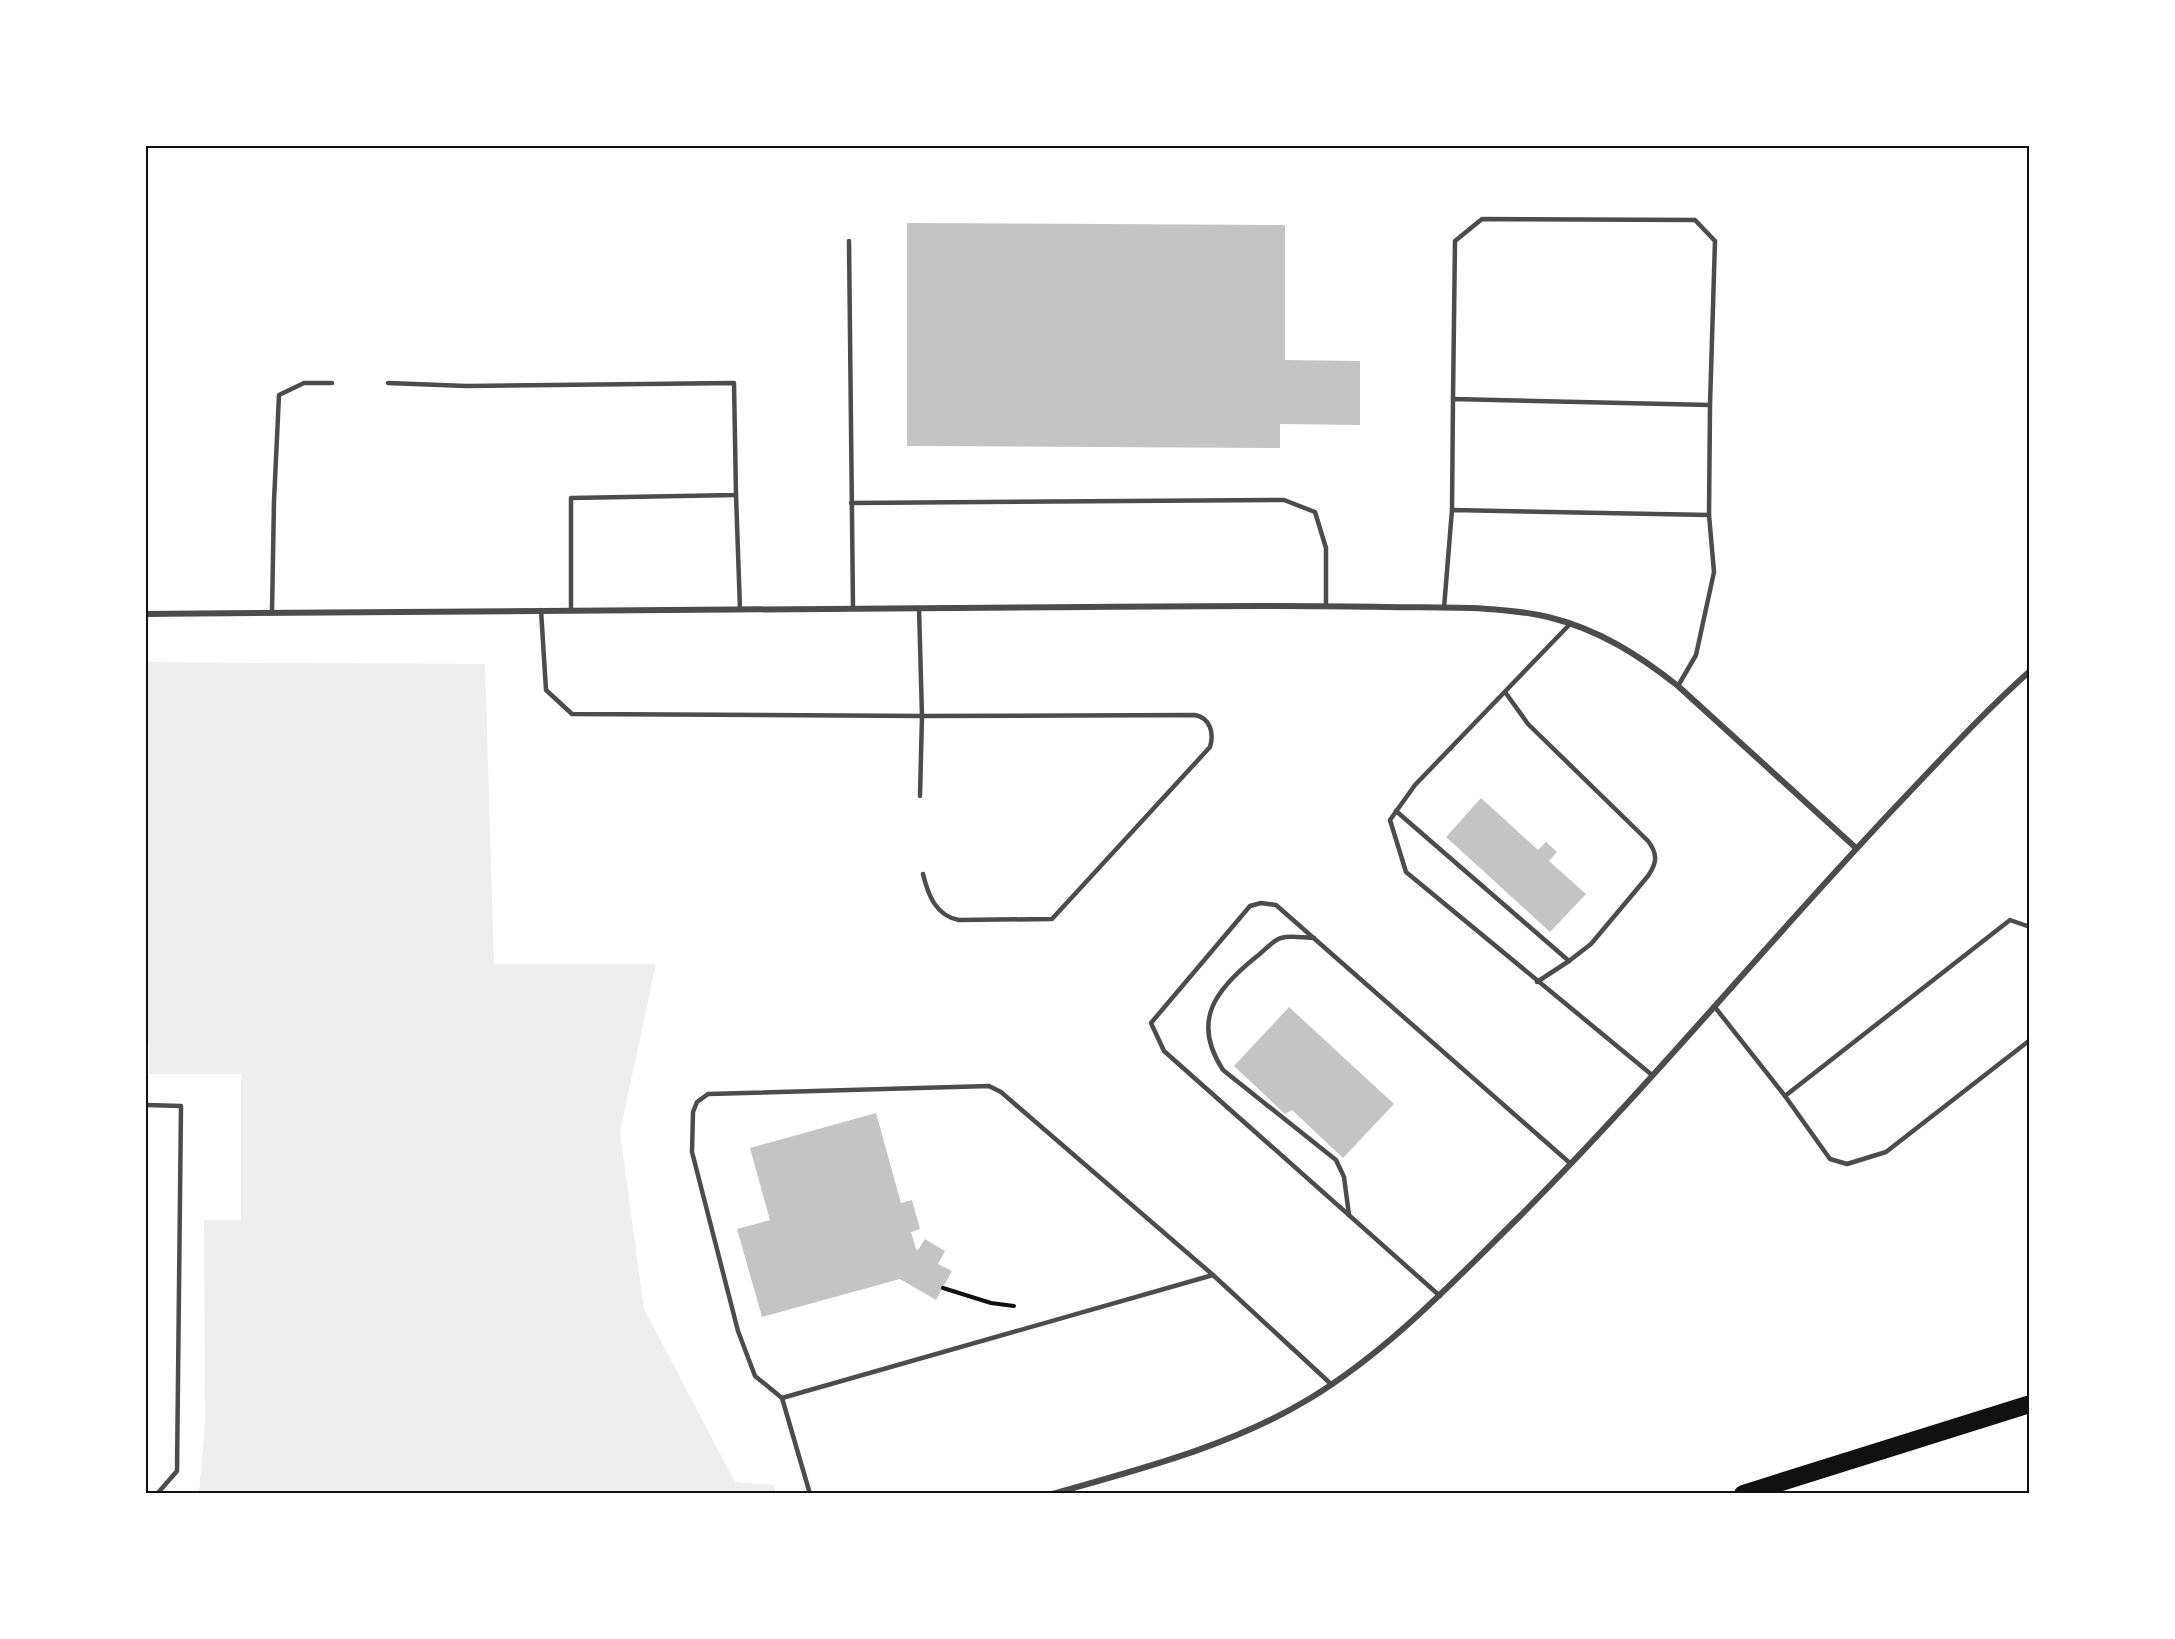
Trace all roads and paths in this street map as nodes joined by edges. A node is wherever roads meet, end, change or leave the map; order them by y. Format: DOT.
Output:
graph roads {
  1 [pos="849,242"];
  2 [pos="332,383"];
  3 [pos="388,383"];
  4 [pos="1453,399"];
  5 [pos="1710,405"];
  6 [pos="736,495"];
  7 [pos="851,502"];
  8 [pos="1452,510"];
  9 [pos="1708,515"];
  10 [pos="1326,606"];
  11 [pos="853,608"];
  12 [pos="919,608"];
  13 [pos="1444,608"];
  14 [pos="740,609"];
  15 [pos="541,610"];
  16 [pos="571,610"];
  17 [pos="272,612"];
  18 [pos="146,614"];
  19 [pos="1571,623"];
  20 [pos="2030,671"];
  21 [pos="1678,686"];
  22 [pos="1505,692"];
  23 [pos="922,716"];
  24 [pos="920,796"];
  25 [pos="1396,811"];
  26 [pos="1856,848"];
  27 [pos="923,874"];
  28 [pos="2030,927"];
  29 [pos="1314,938"];
  30 [pos="1569,961"];
  31 [pos="1537,982"];
  32 [pos="1714,1006"];
  33 [pos="2030,1040"];
  34 [pos="1652,1075"];
  35 [pos="1785,1096"];
  36 [pos="146,1105"];
  37 [pos="1571,1164"];
  38 [pos="1349,1215"];
  39 [pos="1213,1275"];
  40 [pos="943,1288"];
  41 [pos="1440,1296"];
  42 [pos="1022,1307"];
  43 [pos="1331,1384"];
  44 [pos="782,1398"];
  45 [pos="2030,1404"];
  46 [pos="157,1494"];
  47 [pos="810,1494"];
  48 [pos="1052,1494"];
  49 [pos="1743,1494"];
  1 -- 7 [label="lane"];
  2 -- 17 [label="lane"];
  3 -- 6 [label="lane"];
  4 -- 5 [label="lane"];
  4 -- 5 [label="lane"];
  4 -- 8 [label="lane"];
  5 -- 9 [label="lane"];
  6 -- 14 [label="lane"];
  6 -- 16 [label="lane"];
  7 -- 10 [label="lane"];
  7 -- 11 [label="lane"];
  8 -- 9 [label="lane"];
  8 -- 13 [label="lane"];
  9 -- 21 [label="lane"];
  10 -- 12 [label="street"];
  10 -- 13 [label="street"];
  11 -- 12 [label="street"];
  11 -- 14 [label="street"];
  12 -- 23 [label="lane"];
  13 -- 19 [label="street"];
  14 -- 16 [label="street"];
  15 -- 16 [label="street"];
  15 -- 17 [label="street"];
  15 -- 23 [label="lane"];
  17 -- 18 [label="street"];
  19 -- 21 [label="street"];
  19 -- 22 [label="lane"];
  20 -- 26 [label="street"];
  21 -- 26 [label="street"];
  22 -- 25 [label="lane"];
  22 -- 30 [label="lane"];
  23 -- 24 [label="lane"];
  23 -- 27 [label="lane"];
  25 -- 30 [label="lane"];
  25 -- 31 [label="lane"];
  26 -- 32 [label="street"];
  28 -- 35 [label="lane"];
  29 -- 37 [label="lane"];
  29 -- 38 [label="lane"];
  29 -- 38 [label="lane"];
  30 -- 31 [label="lane"];
  31 -- 34 [label="lane"];
  32 -- 34 [label="street"];
  32 -- 35 [label="lane"];
  33 -- 35 [label="lane"];
  34 -- 37 [label="street"];
  36 -- 46 [label="lane"];
  37 -- 41 [label="street"];
  38 -- 41 [label="lane"];
  39 -- 43 [label="lane"];
  39 -- 44 [label="lane"];
  39 -- 44 [label="lane"];
  40 -- 42 [label="path"];
  41 -- 43 [label="street"];
  43 -- 48 [label="street"];
  44 -- 47 [label="lane"];
  45 -- 49 [label="highway"];
}
